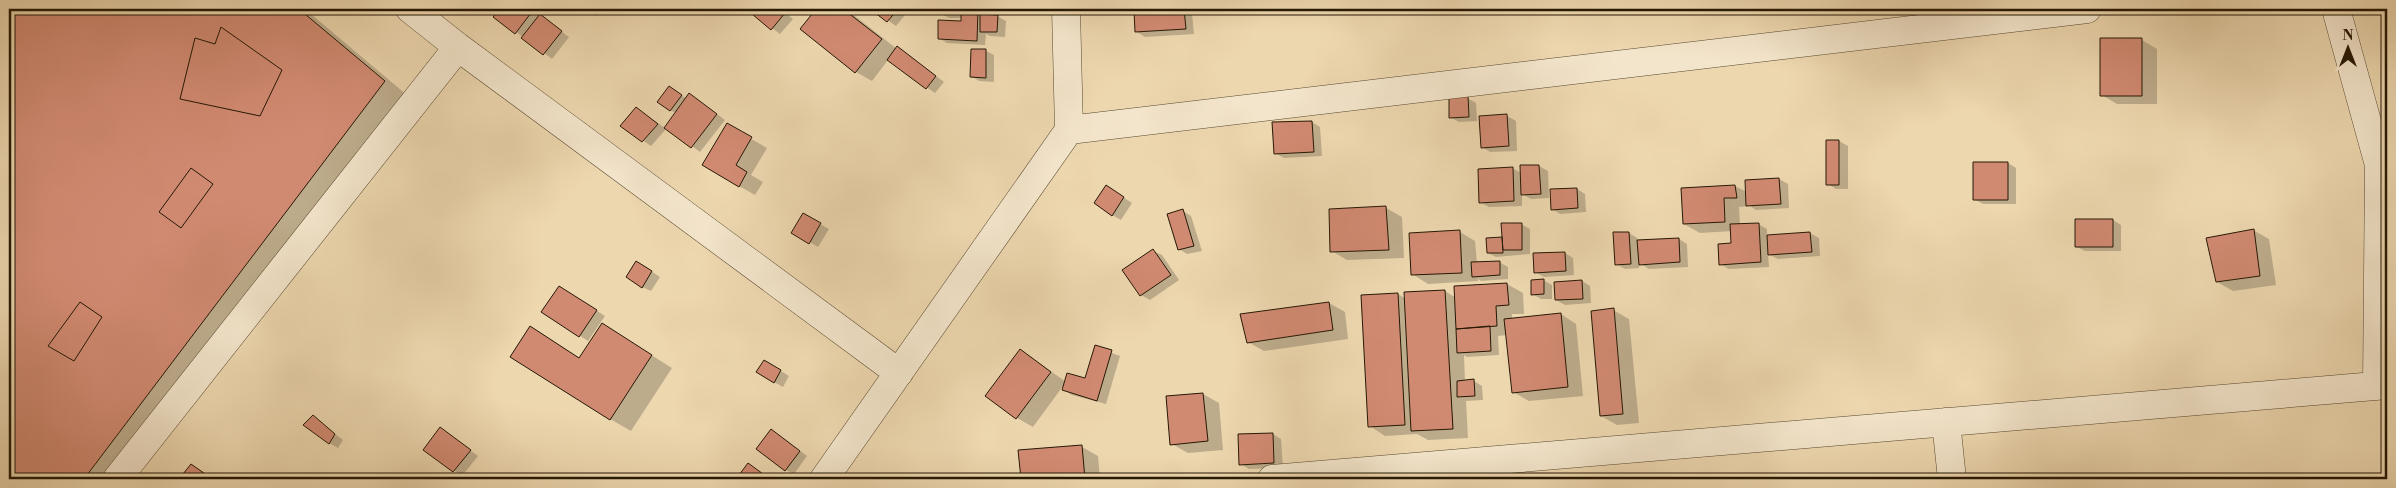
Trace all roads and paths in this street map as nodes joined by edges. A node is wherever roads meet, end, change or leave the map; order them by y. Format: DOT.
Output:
graph roads {
  1 [pos="410,9"];
  2 [pos="1066,9"];
  3 [pos="2087,9"];
  4 [pos="2336,9"];
  5 [pos="458,47"];
  6 [pos="1070,130"];
  7 [pos="899,373"];
  8 [pos="2382,385"];
  9 [pos="1946,422"];
  10 [pos="117,479"];
  11 [pos="824,479"];
  12 [pos="1272,479"];
  13 [pos="1952,479"];
  1 -- 5 [label="street"];
  2 -- 6 [label="street"];
  3 -- 6 [label="street"];
  4 -- 8 [label="street"];
  5 -- 7 [label="street"];
  5 -- 10 [label="street"];
  6 -- 7 [label="street"];
  7 -- 11 [label="street"];
  8 -- 9 [label="street"];
  9 -- 12 [label="street"];
  9 -- 13 [label="street"];
}
